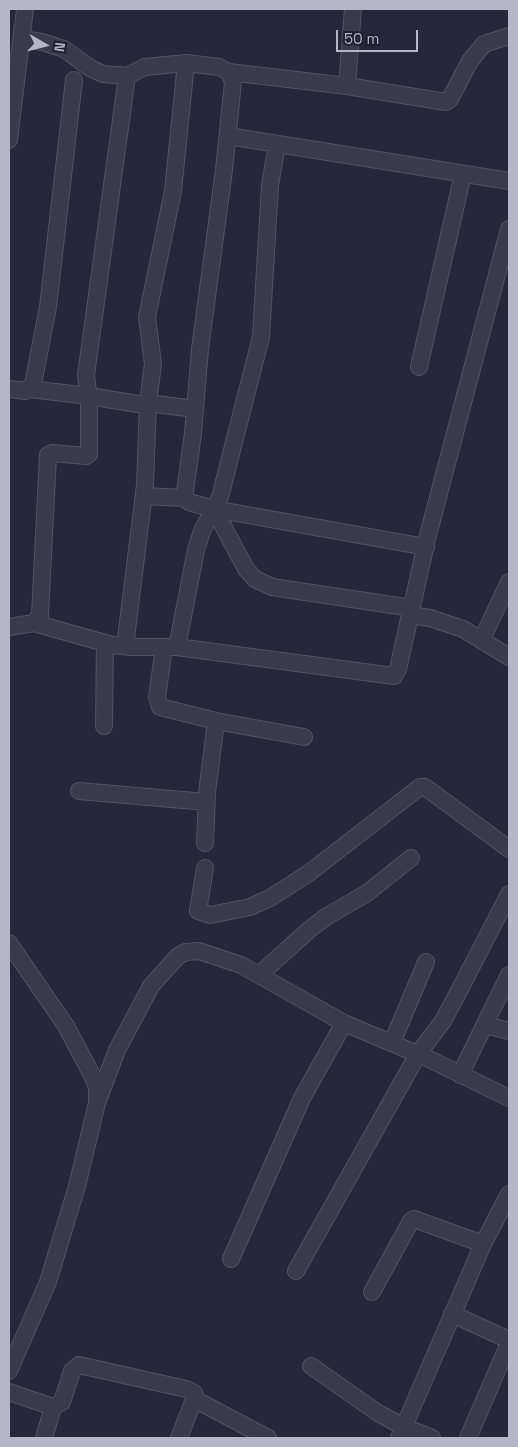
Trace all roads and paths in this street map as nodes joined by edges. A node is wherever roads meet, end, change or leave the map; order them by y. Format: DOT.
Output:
graph roads {
  1 [pos="25,9"];
  2 [pos="353,9"];
  3 [pos="509,36"];
  4 [pos="22,39"];
  5 [pos="186,63"];
  6 [pos="229,72"];
  7 [pos="127,76"];
  8 [pos="74,80"];
  9 [pos="347,86"];
  10 [pos="228,136"];
  11 [pos="9,140"];
  12 [pos="277,144"];
  13 [pos="463,174"];
  14 [pos="509,181"];
  15 [pos="509,229"];
  16 [pos="419,366"];
  17 [pos="9,389"];
  18 [pos="30,389"];
  19 [pos="88,396"];
  20 [pos="148,403"];
  21 [pos="195,409"];
  22 [pos="144,496"];
  23 [pos="184,498"];
  24 [pos="214,509"];
  25 [pos="426,547"];
  26 [pos="509,582"];
  27 [pos="411,611"];
  28 [pos="34,623"];
  29 [pos="9,627"];
  30 [pos="482,639"];
  31 [pos="105,642"];
  32 [pos="125,646"];
  33 [pos="170,647"];
  34 [pos="509,657"];
  35 [pos="216,722"];
  36 [pos="104,726"];
  37 [pos="304,738"];
  38 [pos="79,790"];
  39 [pos="206,802"];
  40 [pos="204,843"];
  41 [pos="509,849"];
  42 [pos="411,858"];
  43 [pos="205,868"];
  44 [pos="509,894"];
  45 [pos="9,944"];
  46 [pos="426,962"];
  47 [pos="260,975"];
  48 [pos="509,975"];
  49 [pos="344,1023"];
  50 [pos="485,1025"];
  51 [pos="509,1031"];
  52 [pos="392,1043"];
  53 [pos="418,1054"];
  54 [pos="460,1075"];
  55 [pos="509,1098"];
  56 [pos="98,1103"];
  57 [pos="509,1194"];
  58 [pos="483,1244"];
  59 [pos="231,1259"];
  60 [pos="296,1271"];
  61 [pos="372,1292"];
  62 [pos="452,1314"];
  63 [pos="509,1341"];
  64 [pos="311,1366"];
  65 [pos="9,1371"];
  66 [pos="9,1392"];
  67 [pos="194,1399"];
  68 [pos="52,1407"];
  69 [pos="402,1433"];
  70 [pos="44,1438"];
  71 [pos="179,1438"];
  72 [pos="268,1438"];
  73 [pos="432,1438"];
  74 [pos="468,1438"];
  1 -- 4 [label="street"];
  2 -- 9 [label="street"];
  3 -- 9 [label="street"];
  4 -- 7 [label="street"];
  4 -- 11 [label="street"];
  5 -- 6 [label="street"];
  5 -- 7 [label="street"];
  5 -- 20 [label="street"];
  6 -- 9 [label="street"];
  6 -- 10 [label="street"];
  7 -- 19 [label="street"];
  8 -- 18 [label="street"];
  10 -- 12 [label="street"];
  10 -- 21 [label="street"];
  12 -- 13 [label="street"];
  12 -- 24 [label="street"];
  13 -- 14 [label="street"];
  13 -- 16 [label="street"];
  15 -- 25 [label="street"];
  17 -- 18 [label="street"];
  18 -- 19 [label="street"];
  19 -- 20 [label="street"];
  19 -- 28 [label="street"];
  20 -- 21 [label="street"];
  20 -- 22 [label="street"];
  21 -- 23 [label="street"];
  22 -- 23 [label="street"];
  22 -- 32 [label="street"];
  23 -- 24 [label="street"];
  24 -- 25 [label="street"];
  24 -- 27 [label="street"];
  24 -- 33 [label="street"];
  25 -- 27 [label="street"];
  26 -- 30 [label="street"];
  27 -- 30 [label="street"];
  27 -- 33 [label="street"];
  28 -- 29 [label="street"];
  28 -- 31 [label="street"];
  30 -- 34 [label="street"];
  31 -- 32 [label="street"];
  31 -- 36 [label="street"];
  32 -- 33 [label="street"];
  33 -- 35 [label="street"];
  35 -- 37 [label="street"];
  35 -- 39 [label="street"];
  38 -- 39 [label="street"];
  39 -- 40 [label="street"];
  41 -- 43 [label="street"];
  42 -- 47 [label="street"];
  44 -- 53 [label="street"];
  45 -- 56 [label="street"];
  46 -- 52 [label="street"];
  47 -- 49 [label="street"];
  47 -- 56 [label="street"];
  48 -- 50 [label="street"];
  49 -- 52 [label="street"];
  49 -- 59 [label="street"];
  50 -- 51 [label="street"];
  50 -- 54 [label="street"];
  52 -- 53 [label="street"];
  53 -- 54 [label="street"];
  53 -- 60 [label="street"];
  54 -- 55 [label="street"];
  56 -- 65 [label="street"];
  57 -- 58 [label="street"];
  58 -- 61 [label="street"];
  58 -- 62 [label="street"];
  62 -- 63 [label="street"];
  62 -- 69 [label="street"];
  63 -- 74 [label="street"];
  64 -- 69 [label="street"];
  66 -- 68 [label="street"];
  67 -- 68 [label="street"];
  67 -- 71 [label="street"];
  67 -- 72 [label="street"];
  68 -- 70 [label="street"];
  69 -- 73 [label="street"];
}
